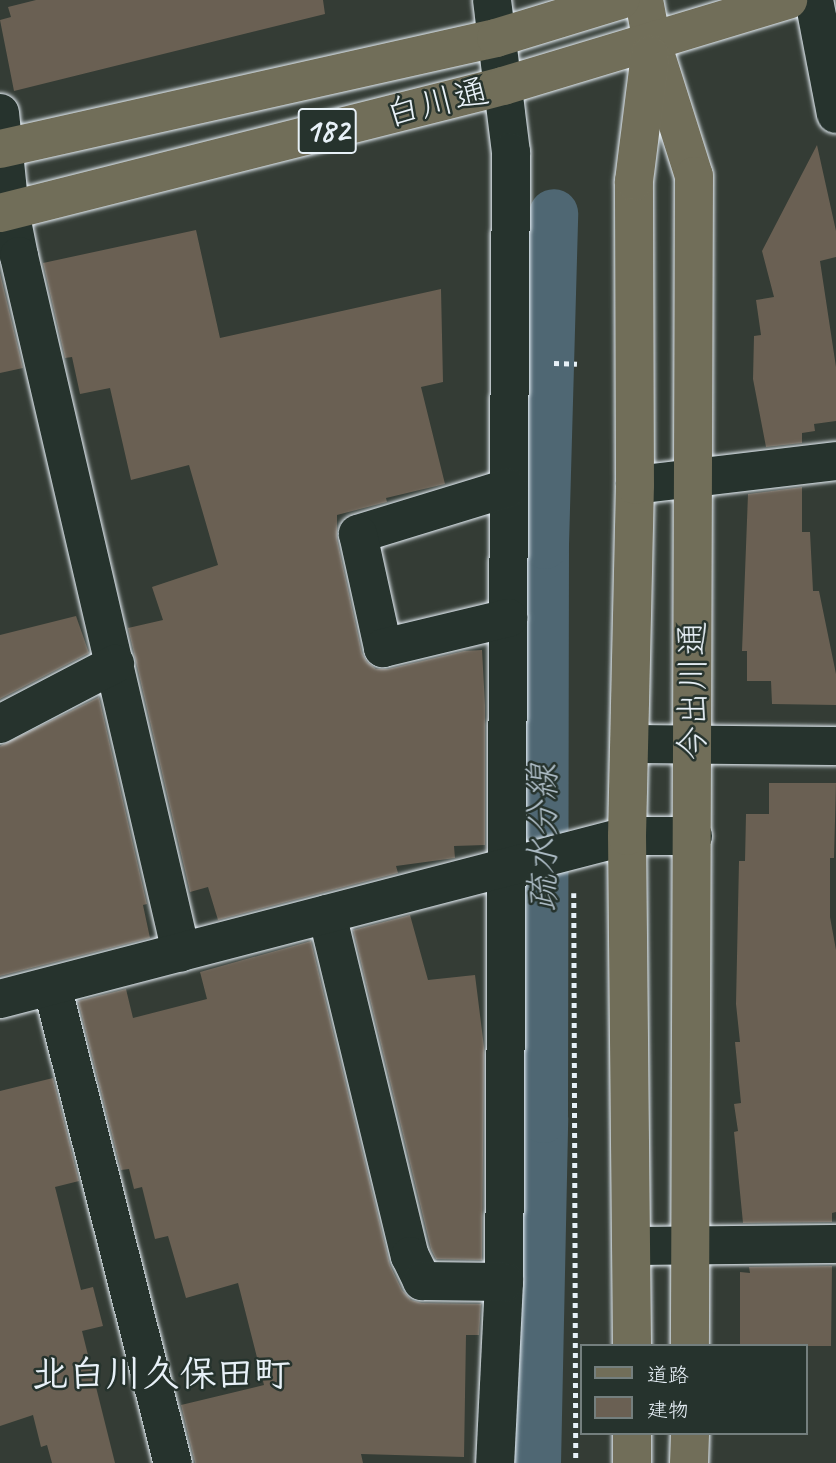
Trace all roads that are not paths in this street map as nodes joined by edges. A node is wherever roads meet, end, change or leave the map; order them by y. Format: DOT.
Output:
graph roads {
  1 [pos="492,0"];
  2 [pos="620,0"];
  3 [pos="644,0"];
  4 [pos="788,0"];
  5 [pos="814,0"];
  6 [pos="496,38"];
  7 [pos="652,43"];
  8 [pos="503,86"];
  9 [pos="836,114"];
  10 [pos="2,137"];
  11 [pos="5,212"];
  12 [pos="836,461"];
  13 [pos="694,478"];
  14 [pos="635,485"];
  15 [pos="508,488"];
  16 [pos="508,618"];
  17 [pos="115,664"];
  18 [pos="0,724"];
  19 [pos="631,744"];
  20 [pos="693,746"];
  21 [pos="836,746"];
  22 [pos="627,836"];
  23 [pos="693,836"];
  24 [pos="512,866"];
  25 [pos="327,914"];
  26 [pos="181,952"];
  27 [pos="52,986"];
  28 [pos="0,999"];
  29 [pos="836,1244"];
  30 [pos="632,1246"];
  31 [pos="690,1247"];
  32 [pos="504,1282"];
  33 [pos="632,1344"];
  34 [pos="690,1344"];
  35 [pos="632,1435"];
  36 [pos="690,1435"];
  37 [pos="173,1463"];
  38 [pos="495,1463"];
  39 [pos="632,1463"];
  40 [pos="690,1463"];
  1 -- 6 [label="street"];
  2 -- 6 [label="main road, 白川通 / 182"];
  3 -- 7 [label="main road, 今出川通"];
  4 -- 7 [label="main road, 白川通 / 182"];
  5 -- 9 [label="street"];
  6 -- 8 [label="street"];
  6 -- 10 [label="main road, 白川通 / 182"];
  7 -- 8 [label="main road, 白川通 / 182"];
  7 -- 13 [label="main road, 今出川通"];
  7 -- 14 [label="main road, 今出川通"];
  8 -- 11 [label="main road, 白川通 / 182"];
  8 -- 15 [label="street"];
  10 -- 11 [label="street"];
  11 -- 17 [label="street"];
  12 -- 13 [label="street"];
  13 -- 14 [label="street"];
  13 -- 20 [label="main road, 今出川通"];
  14 -- 19 [label="main road, 今出川通"];
  15 -- 16 [label="street"];
  15 -- 16 [label="street"];
  16 -- 24 [label="street"];
  17 -- 18 [label="street"];
  17 -- 26 [label="street"];
  19 -- 20 [label="street"];
  19 -- 22 [label="main road, 今出川通"];
  20 -- 21 [label="street"];
  20 -- 23 [label="main road, 今出川通"];
  22 -- 23 [label="street"];
  22 -- 24 [label="street"];
  22 -- 30 [label="main road, 今出川通"];
  23 -- 31 [label="main road, 今出川通"];
  24 -- 25 [label="street"];
  24 -- 32 [label="street"];
  25 -- 26 [label="street"];
  25 -- 32 [label="street"];
  26 -- 27 [label="street"];
  27 -- 28 [label="street"];
  27 -- 37 [label="street"];
  29 -- 31 [label="street"];
  30 -- 31 [label="street"];
  30 -- 33 [label="main road, 今出川通"];
  31 -- 34 [label="main road, 今出川通"];
  32 -- 38 [label="street"];
  35 -- 39 [label="main road"];
  36 -- 40 [label="main road"];
}
